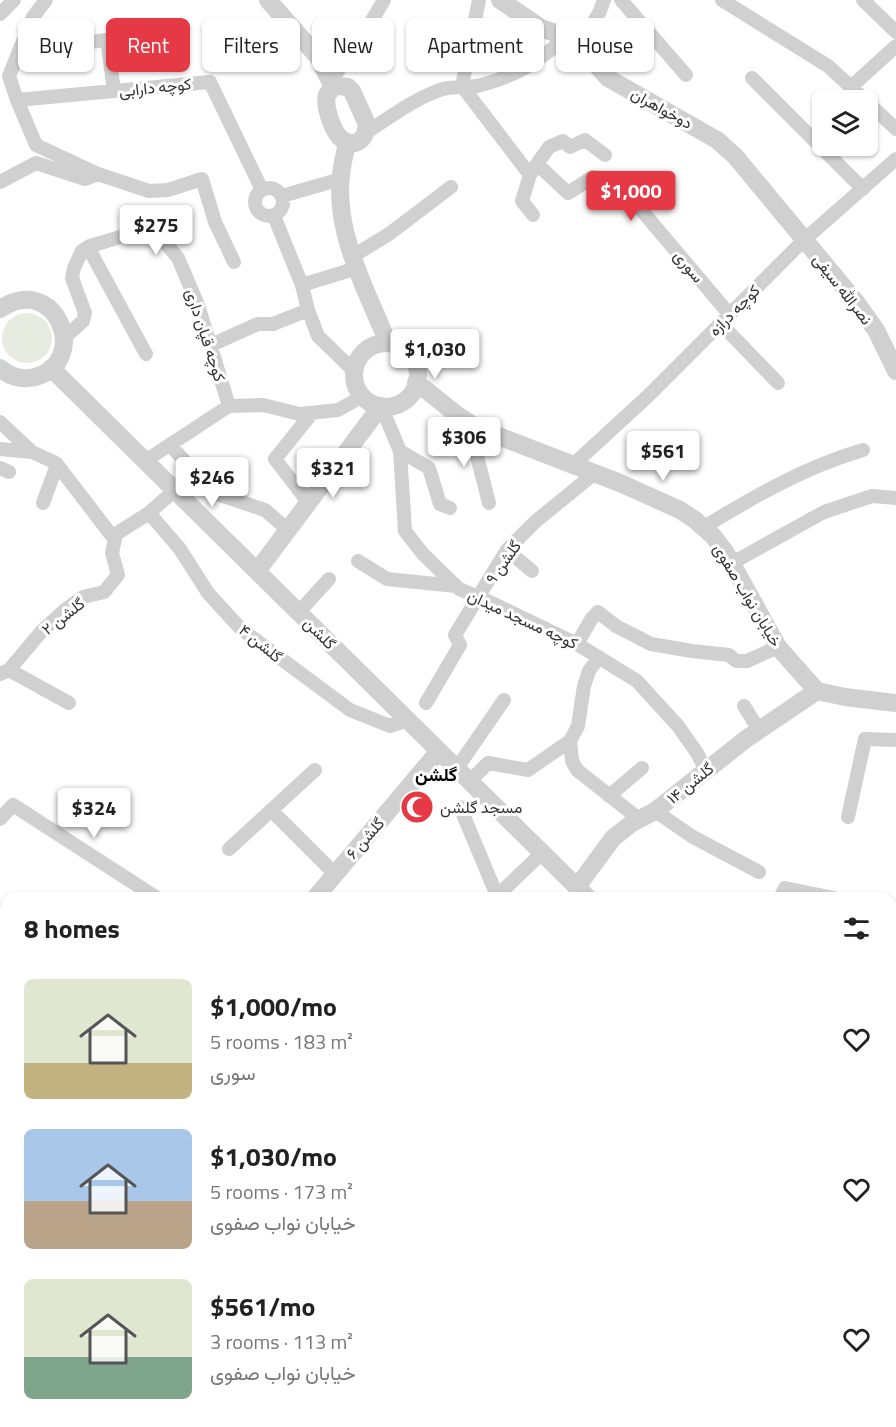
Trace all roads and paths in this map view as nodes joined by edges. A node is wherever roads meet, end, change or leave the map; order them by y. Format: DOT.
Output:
graph roads {
  1 [pos="14,0"];
  2 [pos="46,0"];
  3 [pos="268,0"];
  4 [pos="384,0"];
  5 [pos="479,0"];
  6 [pos="500,0"];
  7 [pos="604,0"];
  8 [pos="621,0"];
  9 [pos="722,0"];
  10 [pos="863,0"];
  11 [pos="0,14"];
  12 [pos="33,18"];
  13 [pos="594,18"];
  14 [pos="896,32"];
  15 [pos="556,35"];
  16 [pos="94,42"];
  17 [pos="896,46"];
  18 [pos="556,51"];
  19 [pos="18,53"];
  20 [pos="602,72"];
  21 [pos="686,75"];
  22 [pos="4,77"];
  23 [pos="752,78"];
  24 [pos="332,84"];
  25 [pos="462,86"];
  26 [pos="851,87"];
  27 [pos="854,90"];
  28 [pos="114,91"];
  29 [pos="17,100"];
  30 [pos="878,112"];
  31 [pos="896,129"];
  32 [pos="367,132"];
  33 [pos="347,142"];
  34 [pos="605,155"];
  35 [pos="896,159"];
  36 [pos="534,170"];
  37 [pos="98,174"];
  38 [pos="341,178"];
  39 [pos="0,182"];
  40 [pos="451,187"];
  41 [pos="863,189"];
  42 [pos="262,190"];
  43 [pos="282,196"];
  44 [pos="533,215"];
  45 [pos="274,216"];
  46 [pos="804,240"];
  47 [pos="88,247"];
  48 [pos="234,262"];
  49 [pos="355,262"];
  50 [pos="302,285"];
  51 [pos="0,309"];
  52 [pos="308,310"];
  53 [pos="725,319"];
  54 [pos="64,338"];
  55 [pos="388,343"];
  56 [pos="211,345"];
  57 [pos="146,354"];
  58 [pos="0,368"];
  59 [pos="51,368"];
  60 [pos="354,371"];
  61 [pos="896,371"];
  62 [pos="416,382"];
  63 [pos="778,383"];
  64 [pos="363,396"];
  65 [pos="229,406"];
  66 [pos="381,406"];
  67 [pos="312,413"];
  68 [pos="0,422"];
  69 [pos="475,427"];
  70 [pos="170,445"];
  71 [pos="0,449"];
  72 [pos="863,450"];
  73 [pos="400,451"];
  74 [pos="32,452"];
  75 [pos="145,461"];
  76 [pos="574,464"];
  77 [pos="57,465"];
  78 [pos="596,473"];
  79 [pos="175,490"];
  80 [pos="896,498"];
  81 [pos="308,502"];
  82 [pos="43,503"];
  83 [pos="489,503"];
  84 [pos="450,508"];
  85 [pos="149,513"];
  86 [pos="704,527"];
  87 [pos="288,530"];
  88 [pos="115,540"];
  89 [pos="507,550"];
  90 [pos="358,561"];
  91 [pos="732,563"];
  92 [pos="532,571"];
  93 [pos="257,572"];
  94 [pos="329,579"];
  95 [pos="456,586"];
  96 [pos="479,597"];
  97 [pos="299,612"];
  98 [pos="578,644"];
  99 [pos="778,647"];
  100 [pos="599,657"];
  101 [pos="4,672"];
  102 [pos="817,691"];
  103 [pos="504,700"];
  104 [pos="69,703"];
  105 [pos="426,703"];
  106 [pos="896,703"];
  107 [pos="744,706"];
  108 [pos="408,720"];
  109 [pos="759,730"];
  110 [pos="896,740"];
  111 [pos="570,741"];
  112 [pos="439,751"];
  113 [pos="457,768"];
  114 [pos="642,768"];
  115 [pos="315,770"];
  116 [pos="706,770"];
  117 [pos="470,781"];
  118 [pos="609,796"];
  119 [pos="459,807"];
  120 [pos="271,810"];
  121 [pos="656,811"];
  122 [pos="848,817"];
  123 [pos="0,819"];
  124 [pos="639,819"];
  125 [pos="229,849"];
  126 [pos="542,853"];
  127 [pos="759,872"];
  128 [pos="334,873"];
  129 [pos="148,892"];
  130 [pos="320,892"];
  131 [pos="494,892"];
  132 [pos="503,892"];
  133 [pos="582,892"];
  134 [pos="584,892"];
  135 [pos="783,892"];
  136 [pos="805,892"];
  1 -- 11 [label="street"];
  2 -- 12 [label="street"];
  3 -- 24 [label="street"];
  4 -- 24 [label="street"];
  5 -- 25 [label="street"];
  6 -- 15 [label="street, دوخواهران"];
  7 -- 13 [label="street"];
  8 -- 21 [label="street"];
  9 -- 26 [label="street"];
  10 -- 14 [label="street"];
  16 -- 28 [label="street"];
  17 -- 26 [label="street"];
  18 -- 25 [label="street"];
  19 -- 22 [label="street"];
  20 -- 46 [label="street, دوخواهران"];
  22 -- 29 [label="street"];
  23 -- 41 [label="street"];
  24 -- 32 [label="street"];
  24 -- 33 [label="street"];
  25 -- 32 [label="street"];
  25 -- 36 [label="street"];
  26 -- 27 [label="street"];
  28 -- 29 [label="street, کوچه دارابی"];
  28 -- 42 [label="street, کوچه دارابی"];
  29 -- 37 [label="street"];
  30 -- 31 [label="street"];
  32 -- 33 [label="street"];
  33 -- 38 [label="street"];
  34 -- 36 [label="street"];
  35 -- 41 [label="street, کوچه درازه"];
  36 -- 44 [label="street"];
  36 -- 53 [label="street, سوری"];
  37 -- 39 [label="street"];
  37 -- 48 [label="street"];
  38 -- 43 [label="street"];
  38 -- 49 [label="street"];
  40 -- 49 [label="street"];
  41 -- 46 [label="street, کوچه درازه"];
  42 -- 43 [label="street"];
  42 -- 45 [label="street"];
  43 -- 45 [label="street"];
  45 -- 50 [label="street"];
  46 -- 53 [label="street, کوچه درازه"];
  46 -- 61 [label="street, نصرالله سیفی"];
  47 -- 54 [label="street"];
  47 -- 56 [label="street, کوچه قپان داری"];
  47 -- 57 [label="street"];
  49 -- 50 [label="street"];
  49 -- 55 [label="street"];
  50 -- 52 [label="street"];
  51 -- 54 [label="street"];
  52 -- 56 [label="street"];
  52 -- 60 [label="street"];
  53 -- 63 [label="street"];
  53 -- 76 [label="street, کوچه درازه"];
  54 -- 59 [label="street"];
  55 -- 60 [label="street"];
  55 -- 62 [label="street"];
  56 -- 65 [label="street, کوچه قپان داری"];
  58 -- 59 [label="street"];
  59 -- 75 [label="street, گلشن"];
  60 -- 64 [label="street"];
  62 -- 66 [label="street"];
  62 -- 69 [label="street, خیابان نواب صفوی"];
  64 -- 66 [label="street"];
  64 -- 67 [label="street"];
  65 -- 67 [label="street"];
  65 -- 70 [label="street"];
  66 -- 73 [label="street, کوچه مسجد میدان"];
  66 -- 81 [label="street"];
  67 -- 81 [label="street"];
  68 -- 74 [label="street"];
  69 -- 76 [label="street, خیابان نواب صفوی"];
  69 -- 83 [label="street"];
  70 -- 75 [label="street"];
  70 -- 87 [label="street"];
  71 -- 74 [label="street"];
  72 -- 86 [label="street"];
  73 -- 84 [label="street"];
  73 -- 95 [label="street, کوچه مسجد میدان"];
  74 -- 77 [label="street"];
  75 -- 79 [label="street, گلشن"];
  76 -- 78 [label="street, خیابان نواب صفوی"];
  77 -- 82 [label="street"];
  77 -- 88 [label="street"];
  78 -- 86 [label="street, خیابان نواب صفوی"];
  78 -- 89 [label="street, گلشن ۹"];
  79 -- 85 [label="street"];
  79 -- 93 [label="street, گلشن"];
  80 -- 91 [label="street"];
  81 -- 87 [label="street"];
  85 -- 88 [label="street"];
  85 -- 108 [label="street, گلشن ۴"];
  86 -- 91 [label="street, خیابان نواب صفوی"];
  87 -- 93 [label="street"];
  88 -- 101 [label="street, گلشن ۲"];
  89 -- 92 [label="street"];
  89 -- 96 [label="street, گلشن ۹"];
  90 -- 95 [label="street"];
  91 -- 99 [label="street, خیابان نواب صفوی"];
  93 -- 97 [label="street, گلشن"];
  94 -- 97 [label="street"];
  95 -- 96 [label="street, کوچه مسجد میدان"];
  96 -- 98 [label="street, کوچه مسجد میدان"];
  96 -- 105 [label="street, گلشن ۹"];
  97 -- 108 [label="street, گلشن"];
  98 -- 99 [label="street"];
  98 -- 100 [label="street, کوچه مسجد میدان"];
  99 -- 102 [label="street, خیابان نواب صفوی"];
  100 -- 111 [label="street"];
  100 -- 116 [label="street, کوچه مسجد میدان"];
  101 -- 104 [label="street"];
  102 -- 106 [label="street"];
  102 -- 109 [label="street, گلشن ۱۴"];
  103 -- 113 [label="street"];
  107 -- 109 [label="street"];
  108 -- 112 [label="street, گلشن"];
  109 -- 116 [label="street, گلشن ۱۴"];
  110 -- 122 [label="street"];
  111 -- 117 [label="street"];
  111 -- 118 [label="street"];
  112 -- 113 [label="street, گلشن"];
  112 -- 128 [label="street, گلشن ۶"];
  113 -- 117 [label="street, گلشن"];
  114 -- 118 [label="street"];
  115 -- 120 [label="street"];
  116 -- 121 [label="street, گلشن ۱۴"];
  117 -- 126 [label="street, گلشن"];
  118 -- 124 [label="street"];
  119 -- 131 [label="street"];
  120 -- 125 [label="street"];
  120 -- 128 [label="street"];
  121 -- 124 [label="street, گلشن ۱۴"];
  121 -- 127 [label="street"];
  123 -- 129 [label="street"];
  124 -- 134 [label="street, گلشن ۱۴"];
  126 -- 132 [label="street"];
  126 -- 133 [label="street, گلشن"];
  128 -- 130 [label="street, گلشن ۶"];
  135 -- 136 [label="street"];
}
